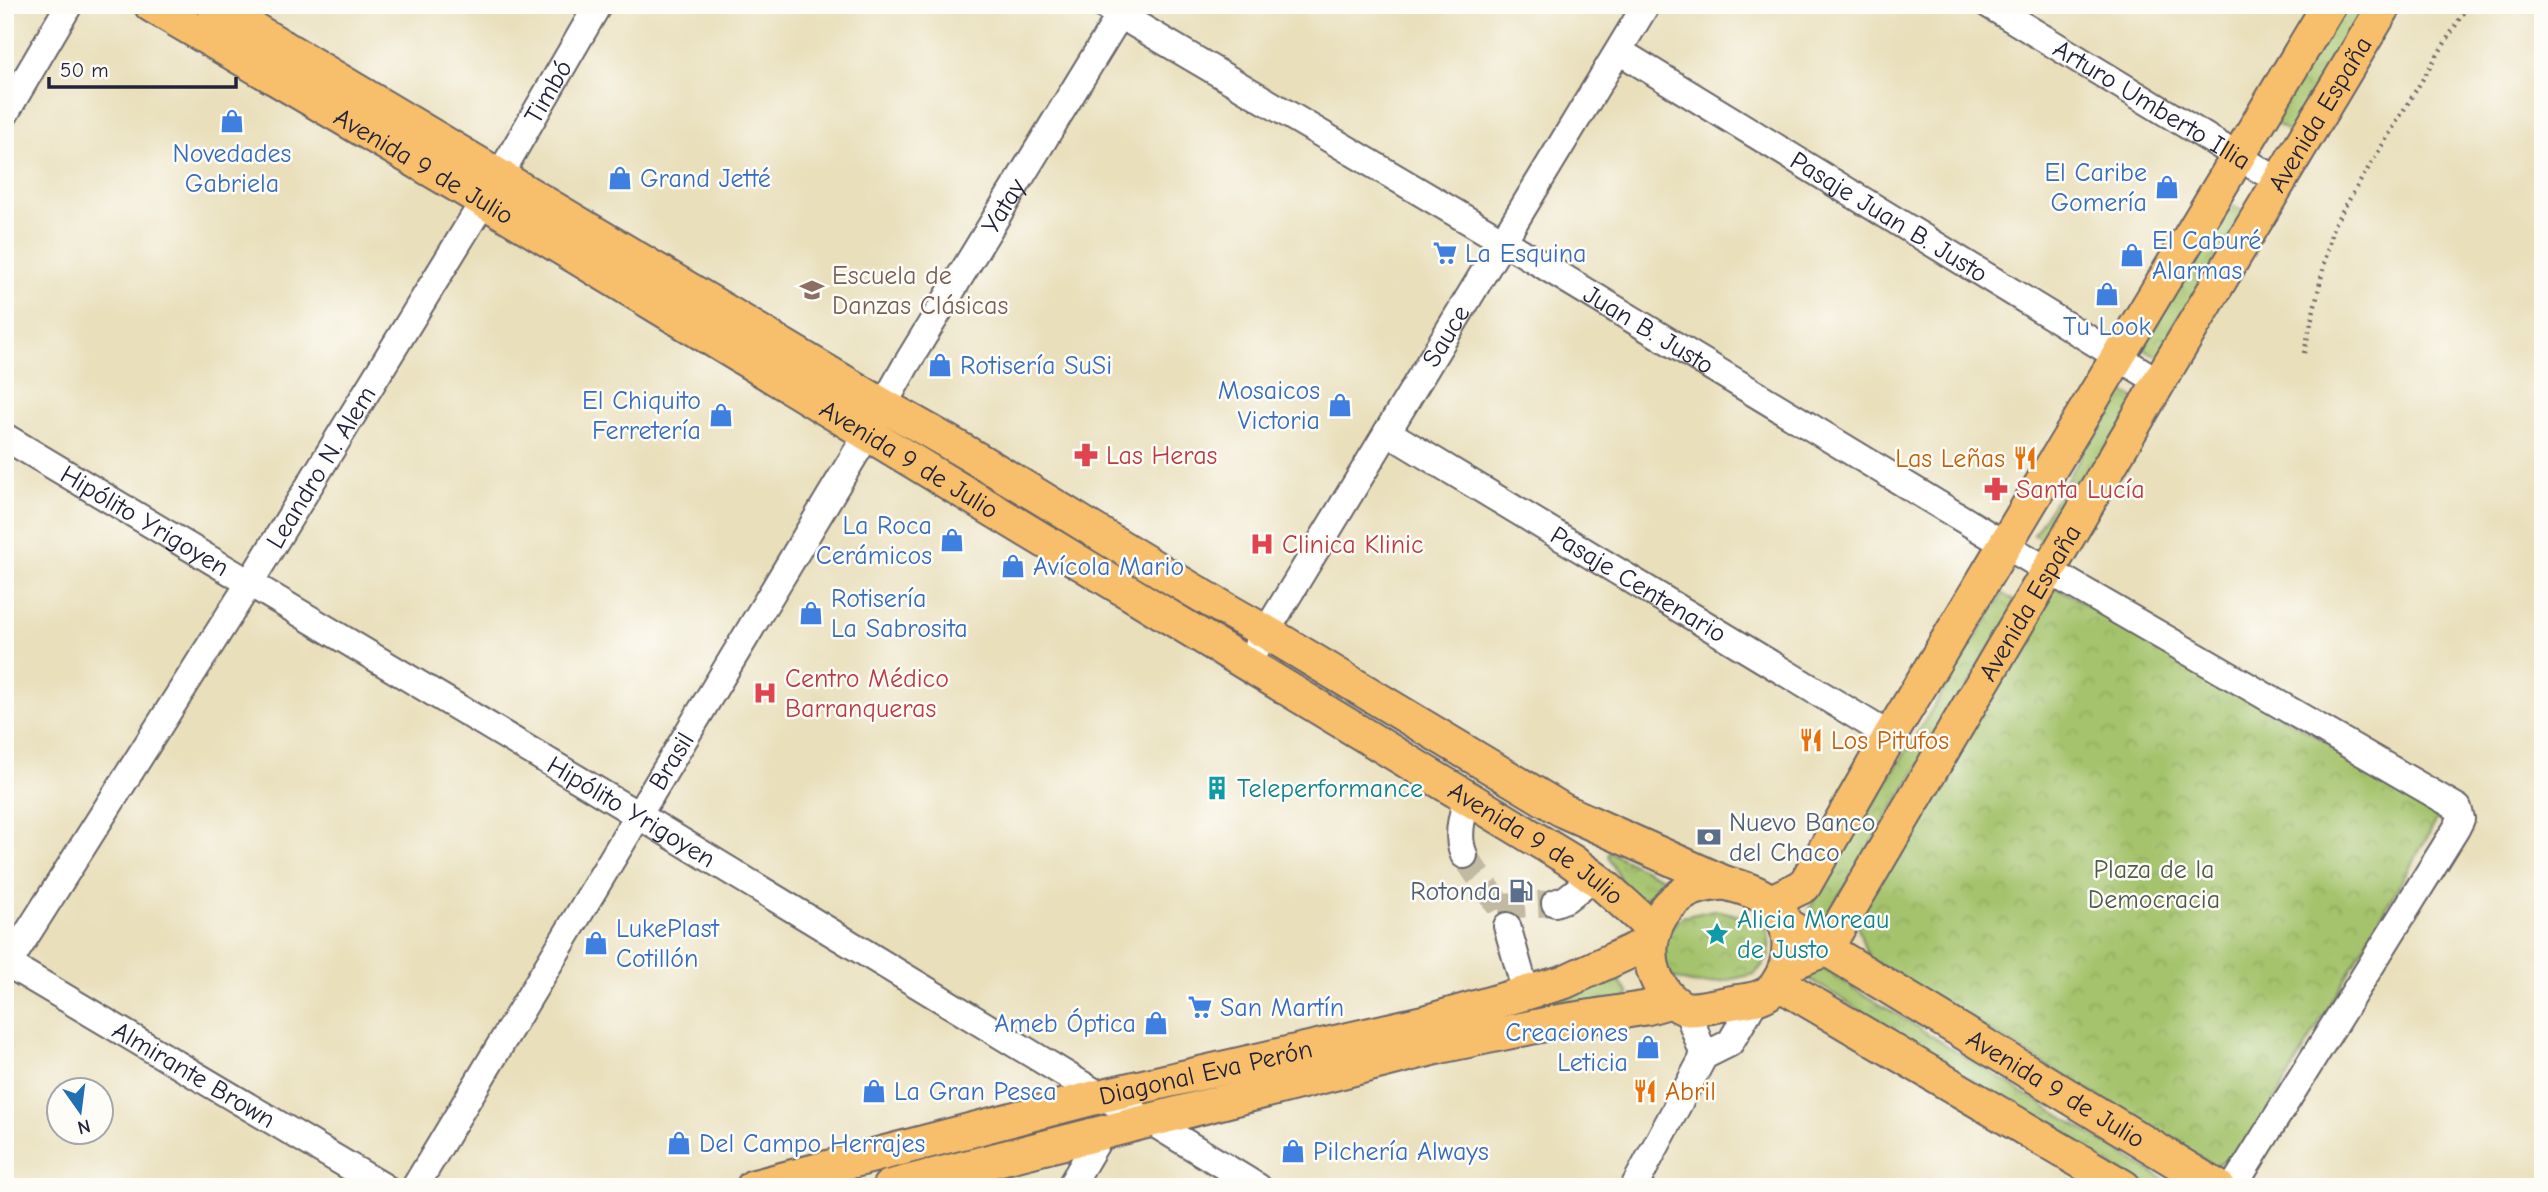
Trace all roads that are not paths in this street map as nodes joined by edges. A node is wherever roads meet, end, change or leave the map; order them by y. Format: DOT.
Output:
graph roads {
  1 [pos="69,5"];
  2 [pos="151,5"];
  3 [pos="213,5"];
  4 [pos="598,5"];
  5 [pos="1646,5"];
  6 [pos="1989,5"];
  7 [pos="2329,5"];
  8 [pos="2385,5"];
  9 [pos="1117,9"];
  10 [pos="1619,51"];
  11 [pos="5,114"];
  12 [pos="2238,155"];
  13 [pos="2280,182"];
  14 [pos="491,189"];
  15 [pos="1503,241"];
  16 [pos="2117,358"];
  17 [pos="2159,382"];
  18 [pos="876,420"];
  19 [pos="1387,432"];
  20 [pos="5,437"];
  21 [pos="2005,544"];
  22 [pos="2049,569"];
  23 [pos="249,584"];
  24 [pos="1266,632"];
  25 [pos="1246,665"];
  26 [pos="1890,736"];
  27 [pos="1467,798"];
  28 [pos="638,815"];
  29 [pos="1464,855"];
  30 [pos="1594,877"];
  31 [pos="1725,883"];
  32 [pos="1555,903"];
  33 [pos="1778,913"];
  34 [pos="1507,926"];
  35 [pos="1653,936"];
  36 [pos="1826,949"];
  37 [pos="6,965"];
  38 [pos="1774,982"];
  39 [pos="1526,993"];
  40 [pos="1679,1005"];
  41 [pos="1704,1056"];
  42 [pos="1101,1096"];
  43 [pos="1150,1121"];
  44 [pos="1102,1133"];
  45 [pos="384,1187"];
  46 [pos="415,1187"];
  47 [pos="753,1187"];
  48 [pos="889,1187"];
  49 [pos="1070,1187"];
  50 [pos="1258,1187"];
  51 [pos="1634,1187"];
  52 [pos="2124,1187"];
  53 [pos="2218,1187"];
  54 [pos="2233,1187"];
  1 -- 11 [label="street"];
  2 -- 14 [label="main road, Avenida 9 de Julio"];
  3 -- 14 [label="main road, Avenida 9 de Julio"];
  4 -- 14 [label="street, Timbó"];
  5 -- 10 [label="street, Sauce"];
  6 -- 12 [label="street, Arturo Umberto Illia"];
  7 -- 12 [label="main road, Avenida España"];
  8 -- 13 [label="main road, Avenida España"];
  9 -- 15 [label="street, Juan B. Justo"];
  9 -- 18 [label="street, Yatay"];
  10 -- 15 [label="street, Sauce"];
  10 -- 16 [label="street, Pasaje Juan B. Justo"];
  12 -- 13 [label="street, Arturo Umberto Illia"];
  12 -- 16 [label="main road, Avenida España"];
  13 -- 17 [label="main road, Avenida España"];
  14 -- 18 [label="main road, Avenida 9 de Julio"];
  14 -- 23 [label="street, Leandro N. Alem"];
  15 -- 19 [label="street, Sauce"];
  15 -- 21 [label="street, Juan B. Justo"];
  16 -- 17 [label="street, Pasaje Juan B. Justo"];
  16 -- 21 [label="main road, Avenida España"];
  17 -- 22 [label="main road, Avenida España"];
  18 -- 24 [label="main road, Avenida 9 de Julio"];
  18 -- 25 [label="main road, Avenida 9 de Julio"];
  18 -- 28 [label="street, Brasil"];
  19 -- 24 [label="street, Sauce"];
  19 -- 26 [label="street, Pasaje Centenario"];
  20 -- 23 [label="street, Hipólito Yrigoyen"];
  21 -- 22 [label="street, Juan B. Justo"];
  21 -- 26 [label="main road, Avenida España"];
  22 -- 36 [label="main road, Avenida España"];
  22 -- 54 [label="street, Juan B. Justo"];
  23 -- 28 [label="street, Hipólito Yrigoyen"];
  23 -- 37 [label="street, Leandro N. Alem"];
  24 -- 25 [label="street, Sauce"];
  24 -- 31 [label="main road, Avenida 9 de Julio"];
  25 -- 27 [label="main road, Avenida 9 de Julio"];
  26 -- 33 [label="main road, Avenida España"];
  27 -- 29 [label="street"];
  27 -- 30 [label="main road, Avenida 9 de Julio"];
  28 -- 42 [label="street, Hipólito Yrigoyen"];
  28 -- 46 [label="street, Brasil"];
  30 -- 32 [label="street"];
  30 -- 35 [label="main road, Avenida 9 de Julio"];
  31 -- 33 [label="main road"];
  31 -- 35 [label="main road"];
  33 -- 36 [label="main road, Avenida 9 de Julio"];
  33 -- 38 [label="main road"];
  34 -- 39 [label="street"];
  35 -- 39 [label="main road, Diagonal Eva Perón"];
  35 -- 40 [label="main road"];
  36 -- 38 [label="main road"];
  36 -- 53 [label="main road, Avenida 9 de Julio"];
  37 -- 45 [label="street, Almirante Brown"];
  38 -- 40 [label="main road"];
  38 -- 41 [label="street"];
  38 -- 52 [label="main road, Avenida 9 de Julio"];
  39 -- 42 [label="main road, Diagonal Eva Perón"];
  40 -- 41 [label="street"];
  40 -- 43 [label="main road, Diagonal Eva Perón"];
  41 -- 51 [label="street"];
  42 -- 43 [label="street, Hipólito Yrigoyen"];
  42 -- 47 [label="main road, Diagonal Eva Perón"];
  43 -- 44 [label="main road, Diagonal Eva Perón"];
  43 -- 50 [label="street, Hipólito Yrigoyen"];
  44 -- 48 [label="main road, Diagonal Eva Perón"];
  44 -- 49 [label="street"];
}
